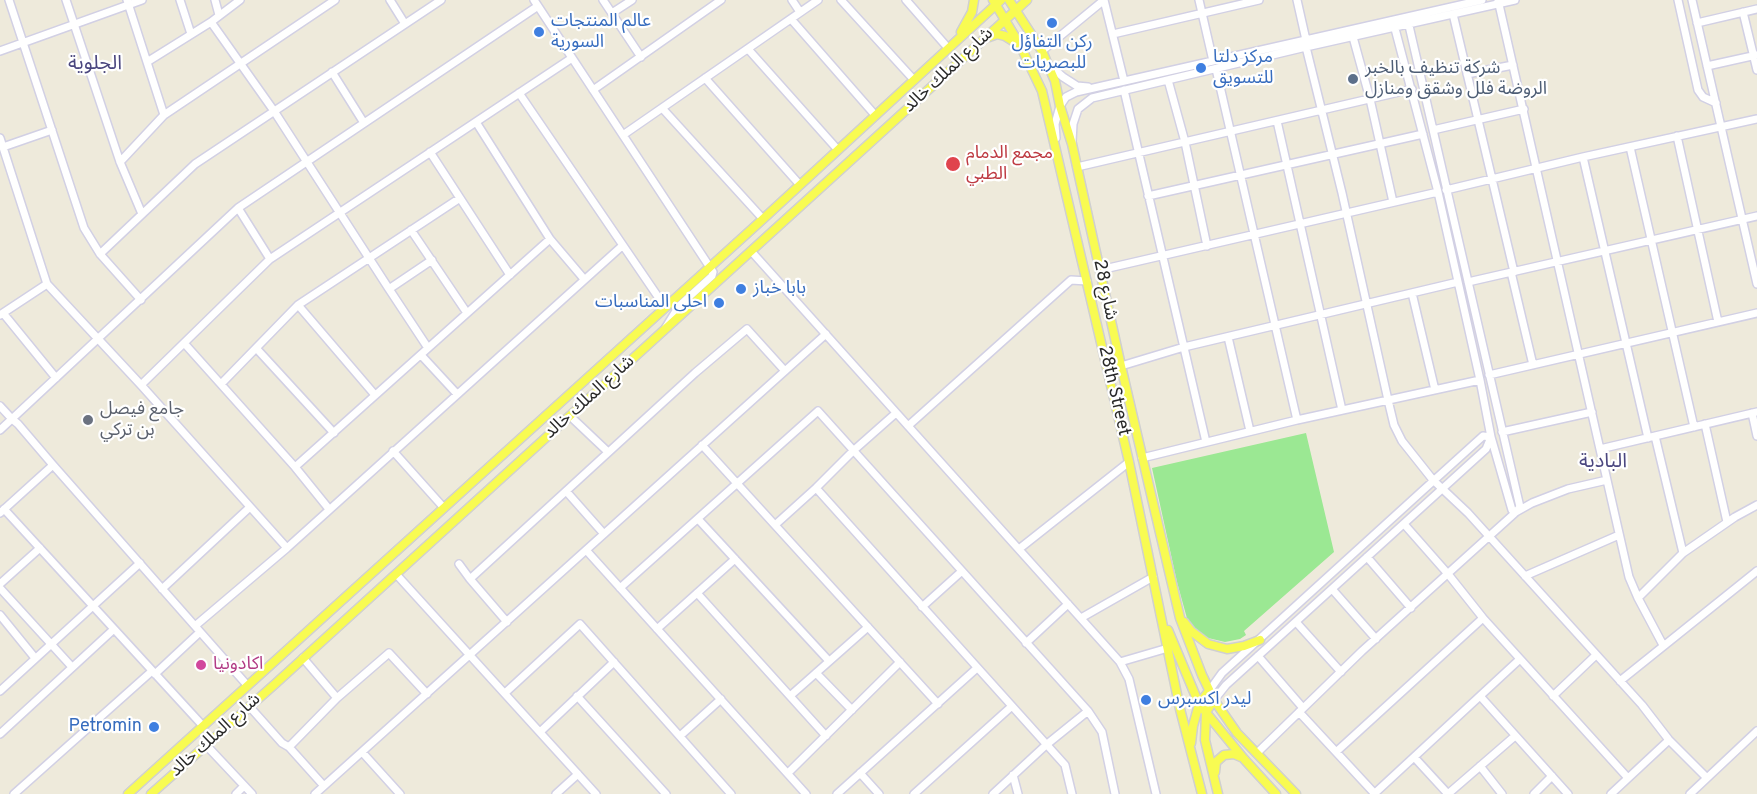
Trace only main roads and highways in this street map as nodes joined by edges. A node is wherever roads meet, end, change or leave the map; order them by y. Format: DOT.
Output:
graph roads {
  1 [pos="974,0"];
  2 [pos="1009,0"];
  3 [pos="1027,0"];
  4 [pos="996,1"];
  5 [pos="1016,10"];
  6 [pos="1005,19"];
  7 [pos="1026,26"];
  8 [pos="986,38"];
  9 [pos="955,42"];
  10 [pos="1020,45"];
  11 [pos="1162,616"];
  12 [pos="1180,618"];
  13 [pos="1260,639"];
  14 [pos="1209,691"];
  15 [pos="1214,700"];
  16 [pos="1199,704"];
  17 [pos="1206,712"];
  18 [pos="1190,750"];
  19 [pos="1244,759"];
  20 [pos="1215,781"];
  21 [pos="128,794"];
  22 [pos="151,794"];
  23 [pos="1202,794"];
  24 [pos="1218,794"];
  25 [pos="1276,794"];
  26 [pos="1296,794"];
  1 -- 9 [label="main road"];
  2 -- 5 [label="main road, شارع 28"];
  3 -- 5 [label="main road, شارع الملك خالد"];
  3 -- 7 [label="main road"];
  4 -- 6 [label="main road, 28th Street"];
  4 -- 9 [label="main road, شارع الملك خالد"];
  5 -- 6 [label="main road, شارع الملك خالد"];
  5 -- 7 [label="main road, شارع 28"];
  6 -- 8 [label="main road, شارع الملك خالد"];
  6 -- 10 [label="main road, 28th Street"];
  7 -- 12 [label="main road, شارع 28"];
  8 -- 10 [label="main road"];
  8 -- 22 [label="main road, شارع الملك خالد"];
  9 -- 21 [label="main road, شارع الملك خالد"];
  10 -- 11 [label="main road, 28th Street"];
  11 -- 16 [label="main road"];
  11 -- 18 [label="main road, 28th Street"];
  12 -- 13 [label="main road"];
  12 -- 14 [label="main road, شارع 28"];
  14 -- 15 [label="main road, شارع 28"];
  14 -- 16 [label="main road"];
  15 -- 17 [label="main road"];
  15 -- 26 [label="main road, شارع 28"];
  16 -- 17 [label="main road"];
  16 -- 18 [label="main road"];
  17 -- 19 [label="main road"];
  17 -- 20 [label="main road"];
  18 -- 23 [label="main road, 28th Street"];
  19 -- 20 [label="main road"];
  19 -- 25 [label="main road"];
  20 -- 24 [label="main road"];
}
